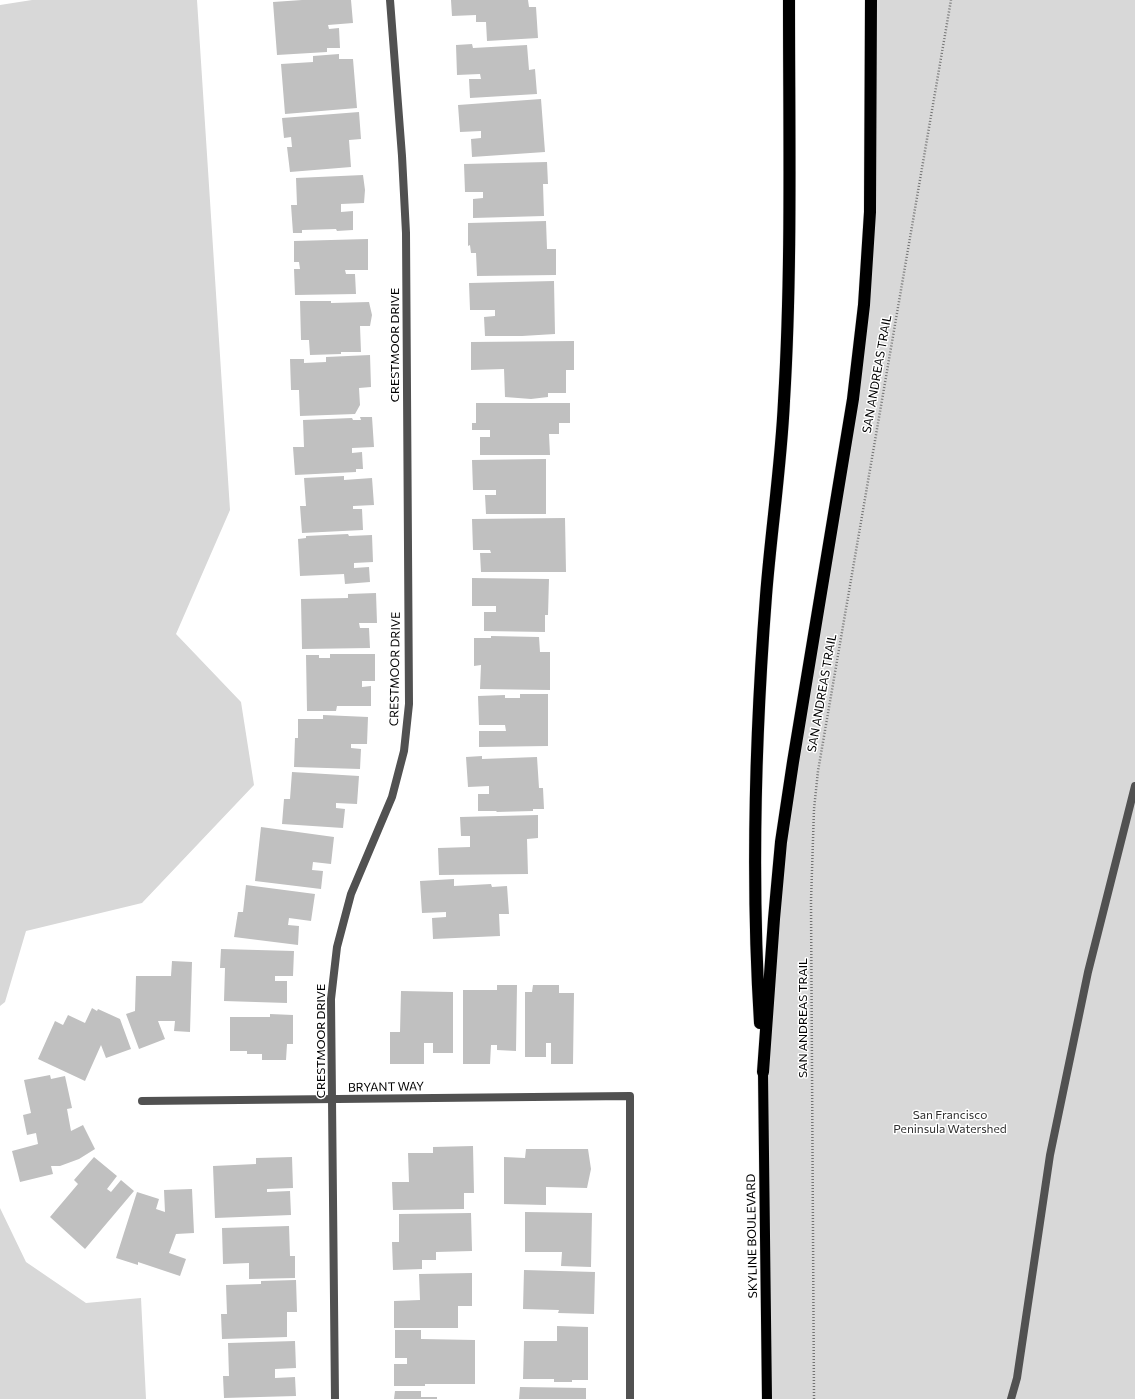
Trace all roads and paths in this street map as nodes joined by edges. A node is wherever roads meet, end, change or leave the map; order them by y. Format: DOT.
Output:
graph roads {
  1 [pos="390,0"];
  2 [pos="789,0"];
  3 [pos="871,0"];
  4 [pos="951,0"];
  5 [pos="1135,786"];
  6 [pos="763,1072"];
  7 [pos="332,1100"];
  8 [pos="142,1101"];
  9 [pos="335,1399"];
  10 [pos="630,1399"];
  11 [pos="767,1399"];
  12 [pos="814,1399"];
  13 [pos="1011,1399"];
  1 -- 7 [label="street, CRESTMOOR DRIVE"];
  2 -- 6 [label="highway"];
  3 -- 6 [label="highway"];
  4 -- 12 [label="path, SAN ANDREAS TRAIL"];
  5 -- 13 [label="street"];
  6 -- 11 [label="main road, SKYLINE BOULEVARD"];
  7 -- 8 [label="street, BRYANT WAY"];
  7 -- 9 [label="street, CRESTMOOR DRIVE"];
  7 -- 10 [label="street, BRYANT WAY"];
}
